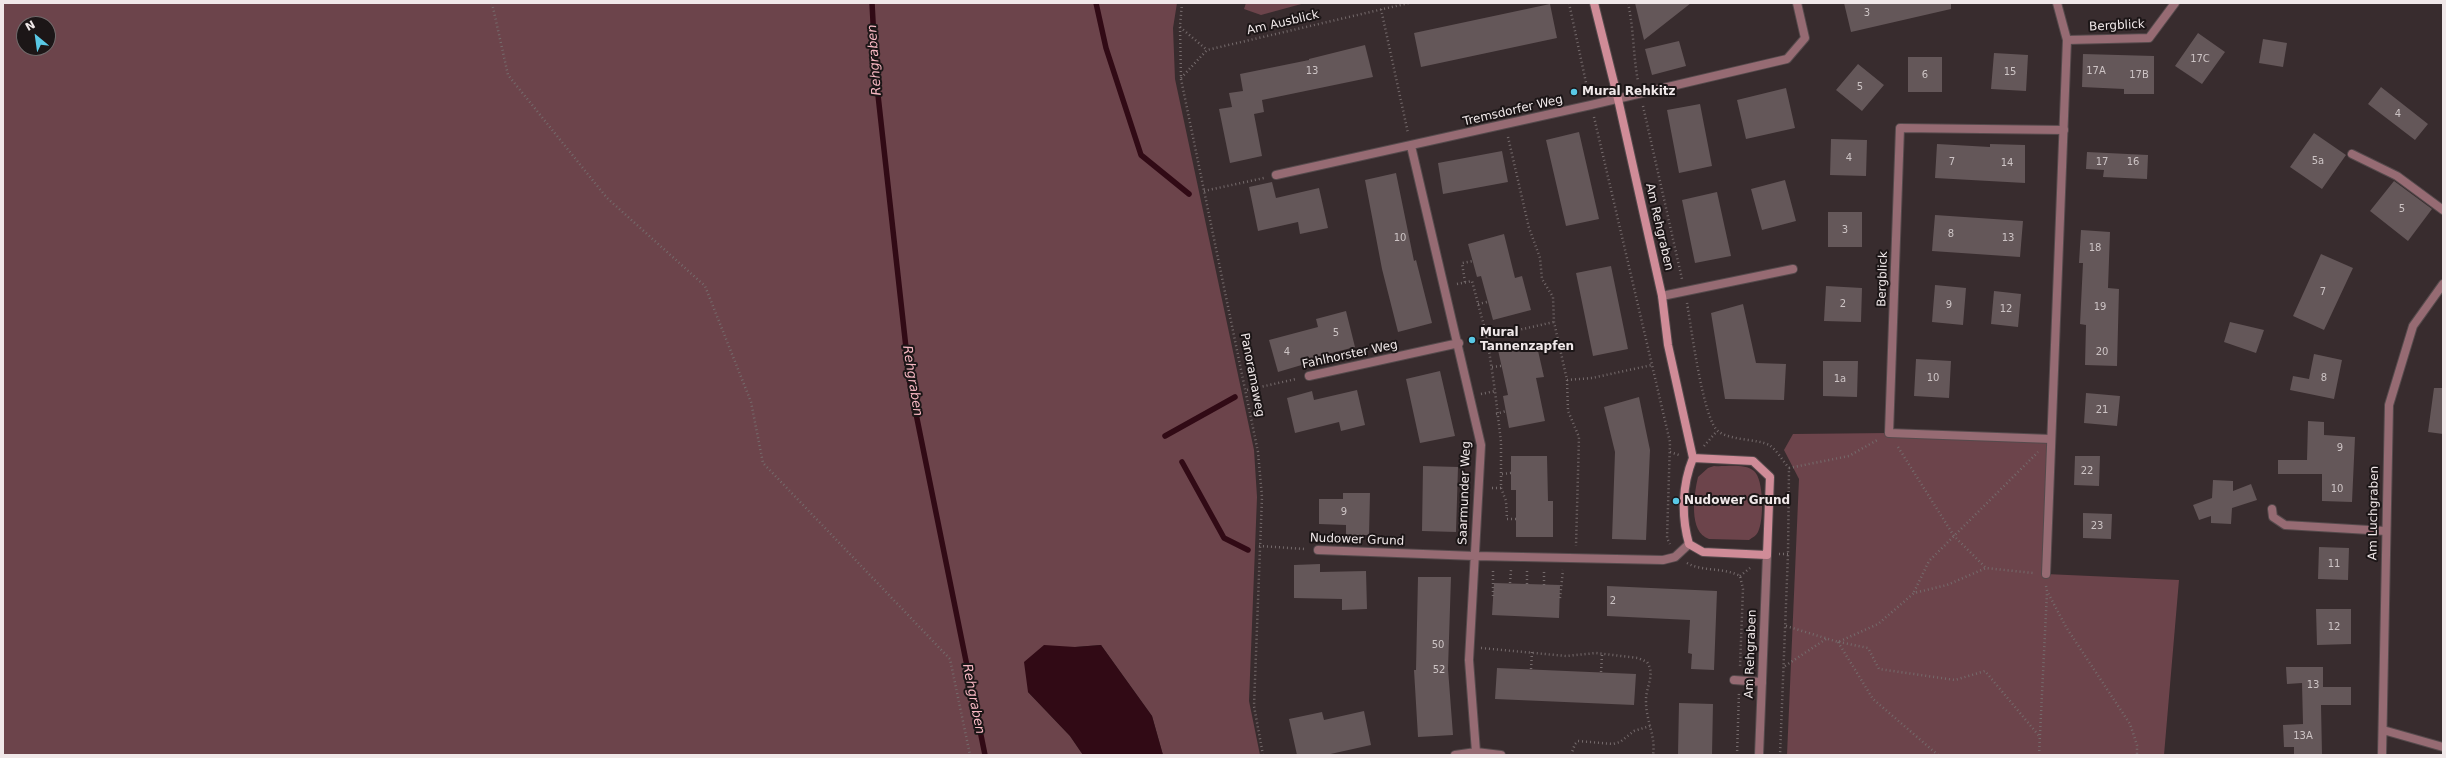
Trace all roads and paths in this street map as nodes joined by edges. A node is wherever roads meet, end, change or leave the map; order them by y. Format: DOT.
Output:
graph roads {
  1 [pos="492,3"];
  2 [pos="1182,3"];
  3 [pos="1409,3"];
  4 [pos="1568,3"];
  5 [pos="1594,3"];
  6 [pos="1628,3"];
  7 [pos="1797,3"];
  8 [pos="2057,3"];
  9 [pos="2176,3"];
  10 [pos="1381,10"];
  11 [pos="1180,26"];
  12 [pos="2068,40"];
  13 [pos="1207,50"];
  14 [pos="1181,78"];
  15 [pos="1640,93"];
  16 [pos="1618,99"];
  17 [pos="1591,105"];
  18 [pos="2064,130"];
  19 [pos="1411,146"];
  20 [pos="1511,150"];
  21 [pos="2352,154"];
  22 [pos="1276,175"];
  23 [pos="1204,191"];
  24 [pos="2443,210"];
  25 [pos="1472,261"];
  26 [pos="1793,268"];
  27 [pos="1465,282"];
  28 [pos="2443,284"];
  29 [pos="1446,287"];
  30 [pos="1685,292"];
  31 [pos="1662,296"];
  32 [pos="1487,302"];
  33 [pos="1478,304"];
  34 [pos="1554,322"];
  35 [pos="1487,337"];
  36 [pos="1459,343"];
  37 [pos="1652,365"];
  38 [pos="1501,366"];
  39 [pos="1492,367"];
  40 [pos="1309,376"];
  41 [pos="1567,380"];
  42 [pos="1247,390"];
  43 [pos="1495,390"];
  44 [pos="1471,397"];
  45 [pos="1506,411"];
  46 [pos="1496,414"];
  47 [pos="1717,431"];
  48 [pos="1889,433"];
  49 [pos="2051,440"];
  50 [pos="1693,458"];
  51 [pos="1789,468"];
  52 [pos="1511,472"];
  53 [pos="1502,474"];
  54 [pos="1501,488"];
  55 [pos="1479,489"];
  56 [pos="2272,509"];
  57 [pos="1517,519"];
  58 [pos="2386,531"];
  59 [pos="1954,536"];
  60 [pos="1576,537"];
  61 [pos="1689,544"];
  62 [pos="1259,546"];
  63 [pos="1318,550"];
  64 [pos="1767,555"];
  65 [pos="1475,556"];
  66 [pos="1494,556"];
  67 [pos="1675,556"];
  68 [pos="1563,558"];
  69 [pos="1986,568"];
  70 [pos="2046,574"];
  71 [pos="2047,591"];
  72 [pos="1914,593"];
  73 [pos="1493,596"];
  74 [pos="1560,598"];
  75 [pos="1786,626"];
  76 [pos="1826,639"];
  77 [pos="1838,642"];
  78 [pos="1470,648"];
  79 [pos="1532,652"];
  80 [pos="1602,655"];
  81 [pos="1784,666"];
  82 [pos="1532,669"];
  83 [pos="1601,672"];
  84 [pos="1737,680"];
  85 [pos="1762,682"];
  86 [pos="1650,726"];
  87 [pos="2383,730"];
  88 [pos="2040,737"];
  89 [pos="2443,747"];
  90 [pos="1476,752"];
  91 [pos="2038,754"];
  92 [pos="970,755"];
  93 [pos="1263,755"];
  94 [pos="1455,755"];
  95 [pos="1501,755"];
  96 [pos="1571,755"];
  97 [pos="1653,755"];
  98 [pos="1737,755"];
  99 [pos="1760,755"];
  100 [pos="1938,755"];
  101 [pos="2137,755"];
  102 [pos="2382,755"];
  1 -- 92 [label="path"];
  2 -- 11 [label="path, Panoramaweg"];
  3 -- 10 [label="path, Am Ausblick"];
  4 -- 17 [label="path"];
  5 -- 16 [label="street, Am Rehgraben"];
  6 -- 15 [label="path"];
  7 -- 15 [label="street, Tremsdorfer Weg"];
  8 -- 12 [label="street"];
  9 -- 12 [label="street, Bergblick"];
  10 -- 13 [label="path, Am Ausblick"];
  10 -- 19 [label="path"];
  11 -- 13 [label="path"];
  11 -- 14 [label="path, Panoramaweg"];
  12 -- 18 [label="street"];
  13 -- 14 [label="path"];
  14 -- 23 [label="path, Panoramaweg"];
  15 -- 16 [label="street, Tremsdorfer Weg"];
  15 -- 30 [label="path"];
  16 -- 17 [label="street, Tremsdorfer Weg"];
  16 -- 31 [label="street, Am Rehgraben"];
  17 -- 19 [label="street, Tremsdorfer Weg"];
  17 -- 37 [label="path"];
  18 -- 48 [label="street, Bergblick"];
  18 -- 49 [label="street"];
  19 -- 22 [label="street, Tremsdorfer Weg"];
  19 -- 29 [label="street, Saarmunder Weg"];
  20 -- 34 [label="path"];
  21 -- 24 [label="street"];
  22 -- 23 [label="path"];
  23 -- 42 [label="path, Panoramaweg"];
  25 -- 27 [label="path"];
  26 -- 30 [label="street"];
  27 -- 29 [label="path"];
  27 -- 33 [label="path"];
  28 -- 58 [label="street, Am Luchgraben"];
  29 -- 36 [label="street, Saarmunder Weg"];
  30 -- 31 [label="street"];
  30 -- 47 [label="path"];
  31 -- 50 [label="street, Am Rehgraben"];
  32 -- 33 [label="path"];
  33 -- 35 [label="path"];
  34 -- 35 [label="path"];
  34 -- 41 [label="path"];
  35 -- 39 [label="path"];
  36 -- 40 [label="street, Fahlhorster Weg"];
  36 -- 44 [label="street, Saarmunder Weg"];
  37 -- 41 [label="path"];
  37 -- 67 [label="path"];
  38 -- 39 [label="path"];
  39 -- 43 [label="path"];
  40 -- 42 [label="path, Fahlhorster Weg"];
  41 -- 60 [label="path"];
  42 -- 62 [label="path, Panoramaweg"];
  43 -- 44 [label="path"];
  43 -- 46 [label="path"];
  44 -- 55 [label="street, Saarmunder Weg"];
  45 -- 46 [label="path"];
  46 -- 53 [label="path"];
  48 -- 49 [label="street"];
  48 -- 51 [label="path"];
  48 -- 59 [label="path"];
  49 -- 59 [label="path"];
  49 -- 70 [label="street"];
  50 -- 61 [label="street"];
  50 -- 64 [label="street, Am Rehgraben"];
  52 -- 53 [label="path"];
  53 -- 54 [label="path"];
  54 -- 55 [label="path"];
  54 -- 57 [label="path"];
  55 -- 65 [label="street, Saarmunder Weg"];
  56 -- 58 [label="street"];
  58 -- 87 [label="street, Am Luchgraben"];
  59 -- 69 [label="path"];
  59 -- 72 [label="path"];
  61 -- 64 [label="street"];
  61 -- 67 [label="street, Nudower Grund"];
  62 -- 63 [label="path, Nudower Grund"];
  62 -- 93 [label="path, Panoramaweg"];
  63 -- 65 [label="street, Nudower Grund"];
  64 -- 85 [label="street, Am Rehgraben"];
  65 -- 66 [label="street, Nudower Grund"];
  65 -- 78 [label="street, Saarmunder Weg"];
  66 -- 68 [label="street, Nudower Grund"];
  66 -- 73 [label="path"];
  67 -- 68 [label="street, Nudower Grund"];
  67 -- 84 [label="path"];
  68 -- 74 [label="path"];
  69 -- 70 [label="path"];
  69 -- 72 [label="path"];
  70 -- 71 [label="path"];
  71 -- 88 [label="path"];
  71 -- 101 [label="path"];
  72 -- 77 [label="path"];
  75 -- 76 [label="path"];
  76 -- 77 [label="path"];
  76 -- 81 [label="path"];
  77 -- 88 [label="path"];
  77 -- 100 [label="path"];
  78 -- 79 [label="path"];
  78 -- 90 [label="street, Saarmunder Weg"];
  79 -- 80 [label="path"];
  79 -- 82 [label="path"];
  80 -- 83 [label="path"];
  80 -- 86 [label="path"];
  84 -- 85 [label="street"];
  84 -- 98 [label="path"];
  85 -- 99 [label="street, Am Rehgraben"];
  86 -- 96 [label="path"];
  86 -- 97 [label="path"];
  87 -- 89 [label="street"];
  87 -- 102 [label="street, Am Luchgraben"];
  88 -- 91 [label="path"];
  90 -- 94 [label="street"];
  90 -- 95 [label="street"];
}
